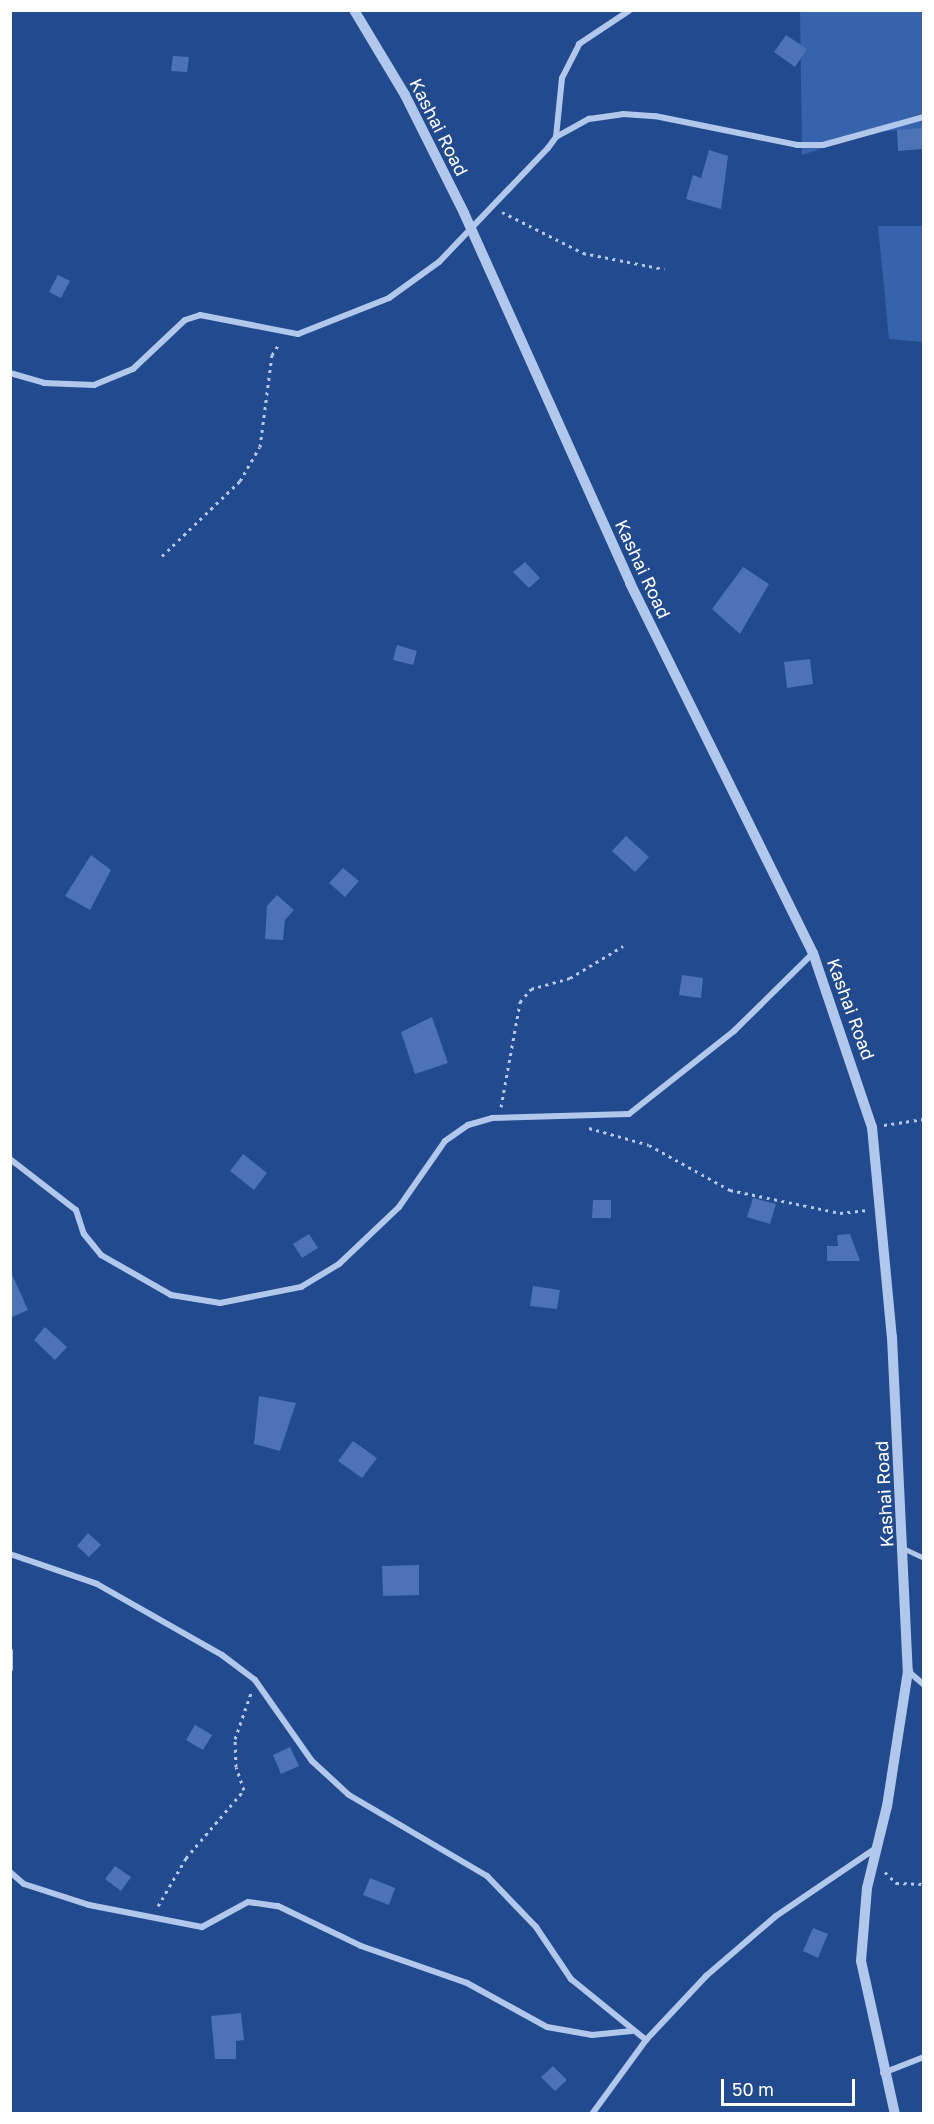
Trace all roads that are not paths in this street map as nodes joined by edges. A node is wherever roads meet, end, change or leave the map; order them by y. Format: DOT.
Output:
graph roads {
  1 [pos="354,10"];
  2 [pos="630,10"];
  3 [pos="924,117"];
  4 [pos="556,137"];
  5 [pos="471,229"];
  6 [pos="10,374"];
  7 [pos="813,952"];
  8 [pos="10,1159"];
  9 [pos="903,1548"];
  10 [pos="10,1554"];
  11 [pos="924,1558"];
  12 [pos="10,1651"];
  13 [pos="10,1669"];
  14 [pos="908,1671"];
  15 [pos="924,1684"];
  16 [pos="878,1847"];
  17 [pos="10,1872"];
  18 [pos="632,2031"];
  19 [pos="646,2040"];
  20 [pos="924,2057"];
  21 [pos="882,2073"];
  22 [pos="592,2114"];
  23 [pos="895,2114"];
  1 -- 5 [label="street, Kashai Road"];
  2 -- 4 [label="street"];
  3 -- 4 [label="street"];
  4 -- 5 [label="street"];
  5 -- 6 [label="street"];
  5 -- 7 [label="street, Kashai Road"];
  7 -- 8 [label="street"];
  7 -- 9 [label="street, Kashai Road"];
  9 -- 11 [label="lane"];
  9 -- 14 [label="street, Kashai Road"];
  10 -- 18 [label="street"];
  12 -- 13 [label="street"];
  14 -- 15 [label="street"];
  14 -- 16 [label="street, Kashai Road"];
  16 -- 19 [label="street"];
  16 -- 21 [label="street, Kashai Road"];
  17 -- 18 [label="street"];
  18 -- 19 [label="street"];
  19 -- 22 [label="street"];
  20 -- 21 [label="street"];
  21 -- 23 [label="street, Kashai Road"];
}
